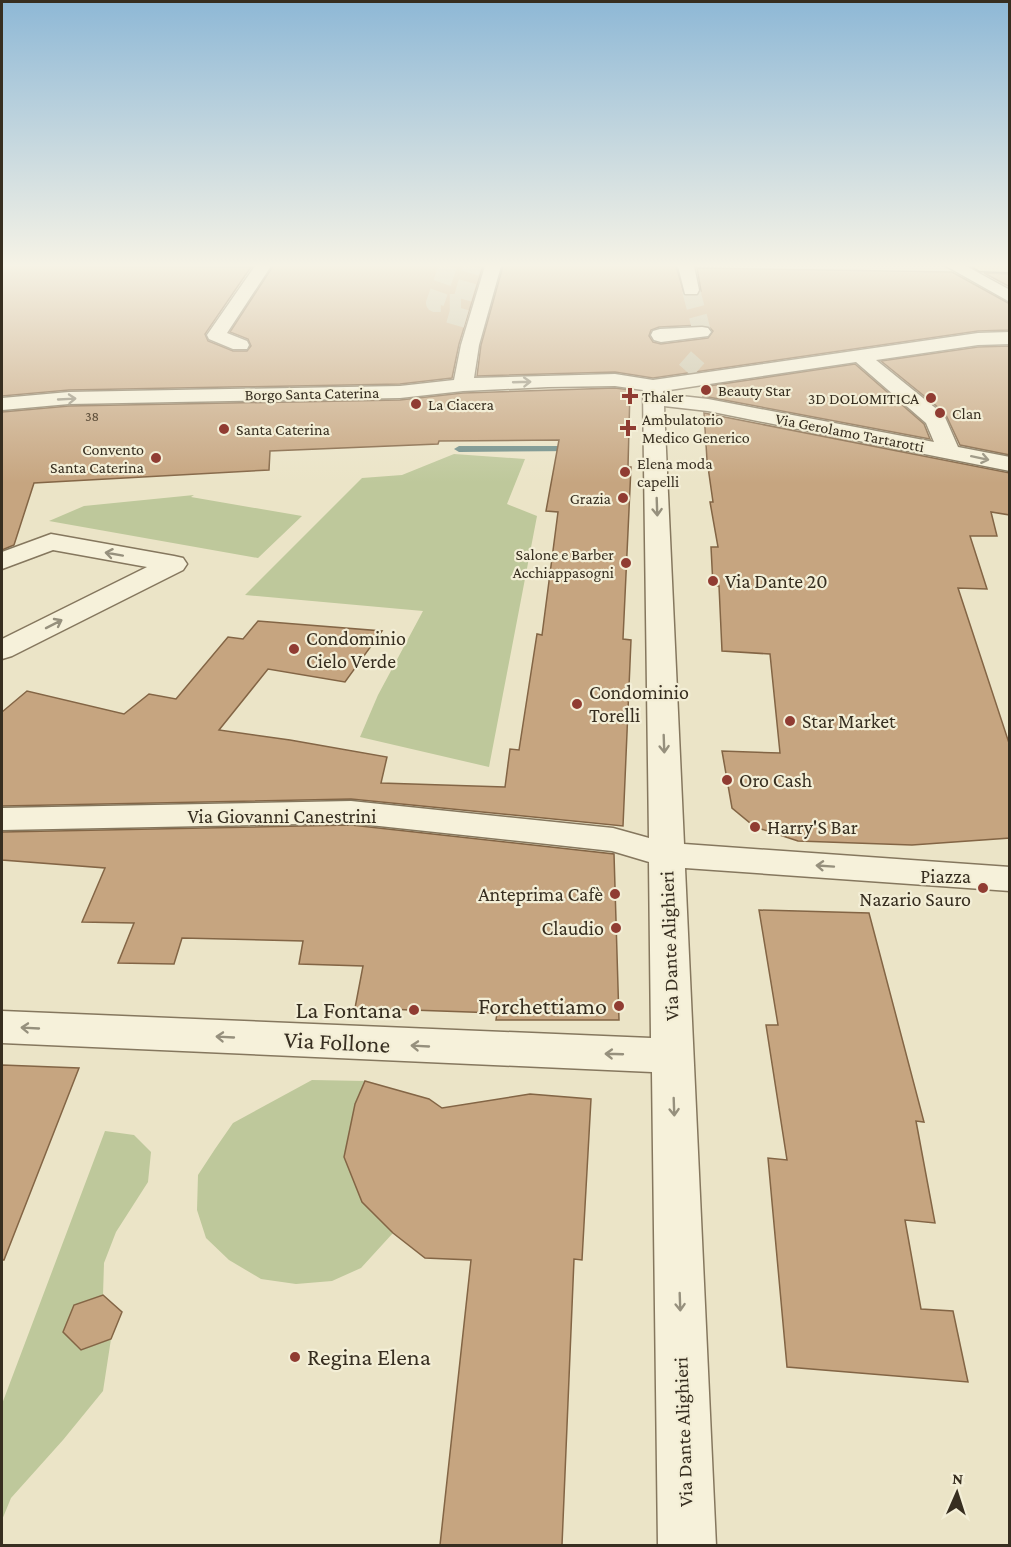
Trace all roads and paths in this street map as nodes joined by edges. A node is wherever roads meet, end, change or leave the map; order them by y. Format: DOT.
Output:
graph roads {
  1 [pos="224,338"];
  2 [pos="472,338"];
  3 [pos="663,338"];
  4 [pos="1004,338"];
  5 [pos="240,345"];
  6 [pos="672,346"];
  7 [pos="861,357"];
  8 [pos="463,385"];
  9 [pos="654,392"];
  10 [pos="4,402"];
  11 [pos="948,451"];
  12 [pos="1010,464"];
  13 [pos="2,561"];
  14 [pos="2,650"];
  15 [pos="2,819"];
  16 [pos="667,855"];
  17 [pos="1010,879"];
  18 [pos="2,1027"];
  19 [pos="673,1056"];
  20 [pos="687,1545"];
  1 -- 5 [label="street"];
  2 -- 8 [label="street"];
  3 -- 6 [label="street"];
  4 -- 7 [label="street"];
  7 -- 9 [label="street"];
  7 -- 11 [label="street"];
  8 -- 9 [label="street, Borgo Santa Caterina, one-way"];
  10 -- 8 [label="street, Borgo Santa Caterina, one-way"];
  9 -- 11 [label="street, Via Gerolamo Tartarotti"];
  9 -- 16 [label="street, Via Dante Alighieri, one-way"];
  11 -- 12 [label="street, Via Gerolamo Tartarotti, one-way"];
  14 -- 13 [label="street, one-way"];
  15 -- 16 [label="street, Via Giovanni Canestrini"];
  17 -- 16 [label="street, one-way"];
  16 -- 19 [label="street, Via Dante Alighieri"];
  19 -- 18 [label="street, Via Follone, one-way"];
  19 -- 20 [label="street, Via Dante Alighieri, one-way"];
}
